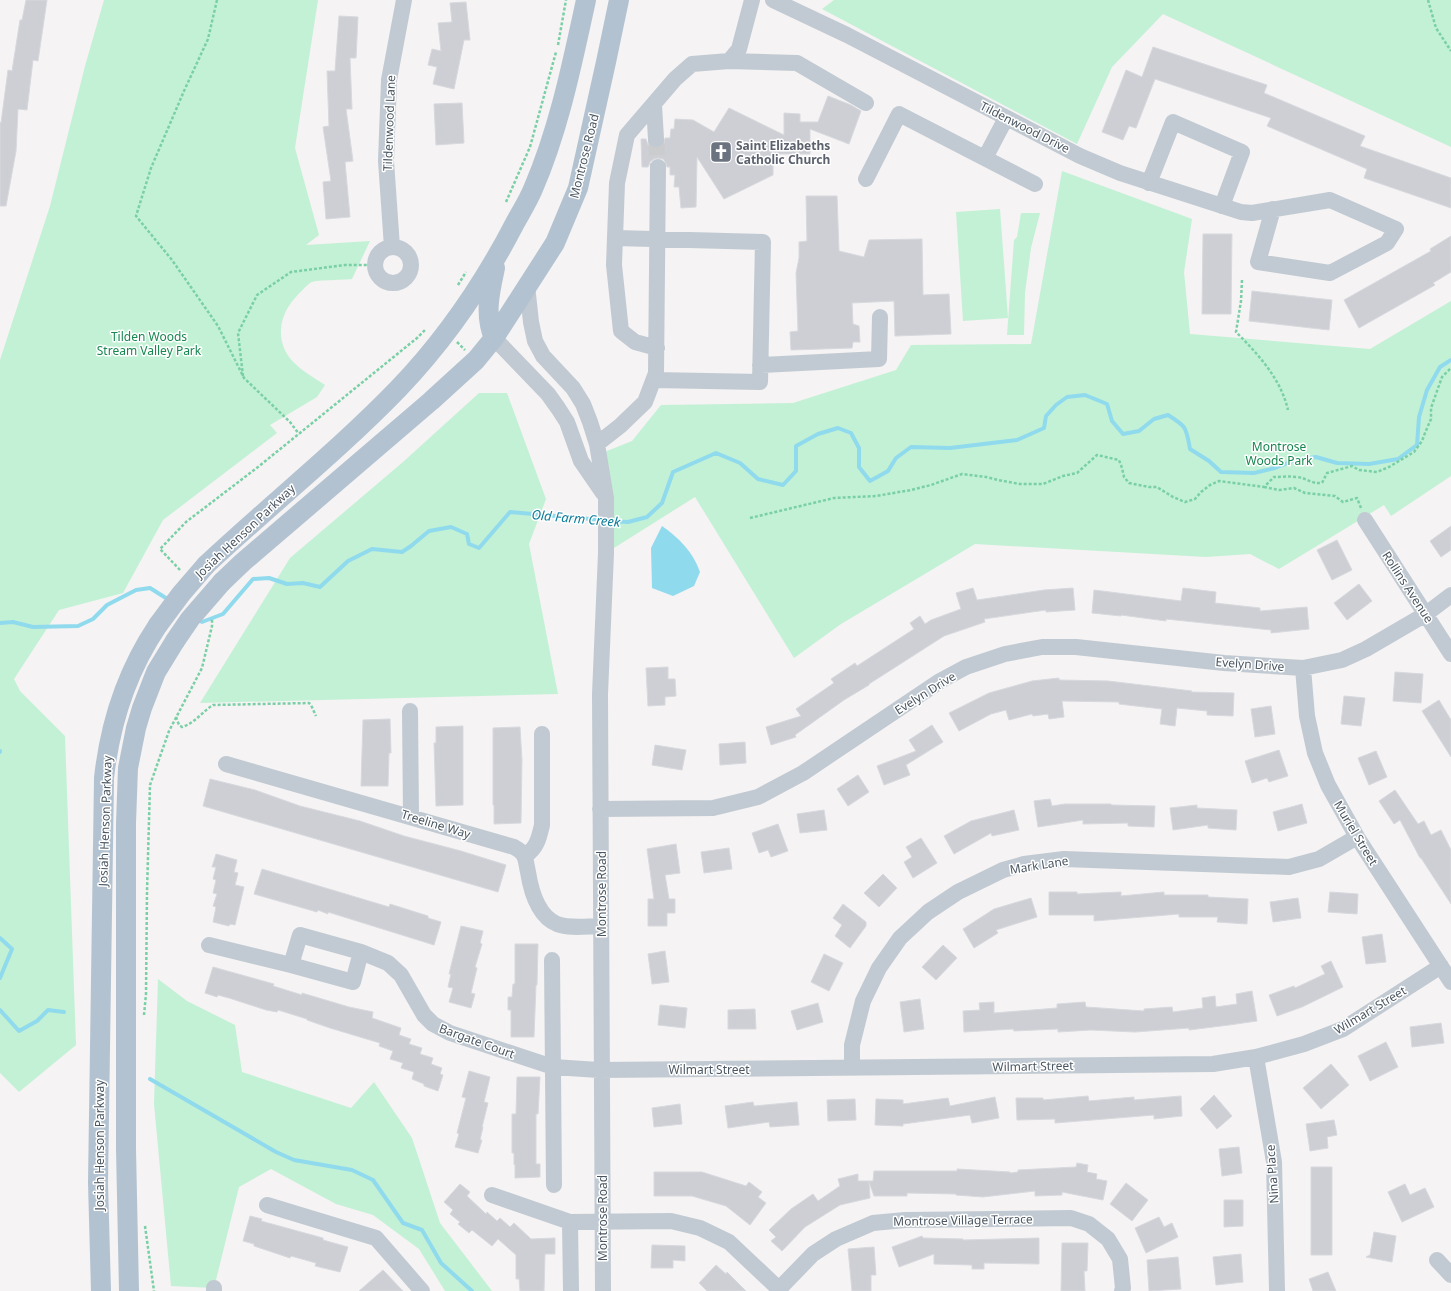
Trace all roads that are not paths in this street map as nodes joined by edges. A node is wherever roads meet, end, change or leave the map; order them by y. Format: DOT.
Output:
graph roads {
  1 [pos="404,0"];
  2 [pos="586,0"];
  3 [pos="618,0"];
  4 [pos="752,0"];
  5 [pos="773,0"];
  6 [pos="729,61"];
  7 [pos="866,103"];
  8 [pos="651,108"];
  9 [pos="1006,118"];
  10 [pos="653,139"];
  11 [pos="985,158"];
  12 [pos="653,167"];
  13 [pos="866,179"];
  14 [pos="1149,183"];
  15 [pos="1035,184"];
  16 [pos="1222,206"];
  17 [pos="1273,209"];
  18 [pos="615,238"];
  19 [pos="656,240"];
  20 [pos="392,247"];
  21 [pos="497,257"];
  22 [pos="528,285"];
  23 [pos="880,317"];
  24 [pos="494,338"];
  25 [pos="657,348"];
  26 [pos="760,365"];
  27 [pos="654,380"];
  28 [pos="597,444"];
  29 [pos="606,498"];
  30 [pos="1365,520"];
  31 [pos="1451,595"];
  32 [pos="1426,614"];
  33 [pos="1451,654"];
  34 [pos="1303,668"];
  35 [pos="410,711"];
  36 [pos="542,734"];
  37 [pos="226,764"];
  38 [pos="600,809"];
  39 [pos="411,816"];
  40 [pos="1358,837"];
  41 [pos="525,856"];
  42 [pos="601,926"];
  43 [pos="209,945"];
  44 [pos="361,952"];
  45 [pos="552,960"];
  46 [pos="291,965"];
  47 [pos="1441,966"];
  48 [pos="1451,982"];
  49 [pos="1256,1058"];
  50 [pos="553,1067"];
  51 [pos="852,1068"];
  52 [pos="602,1069"];
  53 [pos="554,1185"];
  54 [pos="492,1196"];
  55 [pos="267,1205"];
  56 [pos="570,1222"];
  57 [pos="602,1223"];
  58 [pos="1437,1260"];
  59 [pos="1451,1275"];
  60 [pos="780,1290"];
  61 [pos="101,1291"];
  62 [pos="129,1291"];
  63 [pos="422,1291"];
  64 [pos="571,1291"];
  65 [pos="603,1291"];
  66 [pos="1122,1291"];
  67 [pos="1276,1291"];
  1 -- 20 [label="street, Tildenwood Lane"];
  2 -- 21 [label="main road"];
  3 -- 22 [label="main road, Montrose Road"];
  4 -- 6 [label="street"];
  5 -- 9 [label="street, Tildenwood Drive"];
  6 -- 7 [label="street"];
  6 -- 8 [label="street"];
  8 -- 10 [label="street"];
  8 -- 18 [label="street"];
  9 -- 11 [label="street"];
  9 -- 14 [label="street, Tildenwood Drive"];
  11 -- 13 [label="street"];
  11 -- 15 [label="street"];
  12 -- 19 [label="street"];
  14 -- 16 [label="street, Tildenwood Drive"];
  14 -- 16 [label="street"];
  16 -- 17 [label="street, Tildenwood Drive"];
  17 -- 17 [label="street, Tildenwood Drive"];
  18 -- 19 [label="street"];
  18 -- 25 [label="street"];
  19 -- 25 [label="street"];
  19 -- 26 [label="street"];
  20 -- 20 [label="street"];
  21 -- 24 [label="main road"];
  21 -- 61 [label="main road, Josiah Henson Parkway, bridge"];
  22 -- 24 [label="main road, Josiah Henson Parkway"];
  22 -- 28 [label="street, Montrose Road"];
  23 -- 26 [label="street"];
  24 -- 29 [label="street"];
  24 -- 62 [label="main road, Josiah Henson Parkway, bridge"];
  25 -- 27 [label="street"];
  26 -- 27 [label="street"];
  27 -- 28 [label="street"];
  28 -- 29 [label="street, Montrose Road"];
  29 -- 38 [label="street, Montrose Road"];
  30 -- 32 [label="street, Rollins Avenue"];
  31 -- 32 [label="street, Evelyn Drive"];
  32 -- 33 [label="street, Rollins Avenue"];
  32 -- 34 [label="street, Evelyn Drive"];
  34 -- 38 [label="street, Evelyn Drive"];
  34 -- 40 [label="street, Muriel Street"];
  35 -- 39 [label="street"];
  36 -- 41 [label="street"];
  37 -- 39 [label="street, Treeline Way"];
  38 -- 42 [label="street, Montrose Road"];
  39 -- 41 [label="street, Treeline Way"];
  40 -- 47 [label="street, Muriel Street"];
  40 -- 51 [label="street, Mark Lane"];
  41 -- 42 [label="street"];
  42 -- 52 [label="street, Montrose Road"];
  43 -- 46 [label="street"];
  44 -- 46 [label="street, Bargate Court"];
  44 -- 46 [label="street"];
  44 -- 50 [label="street, Bargate Court"];
  45 -- 50 [label="street"];
  47 -- 48 [label="street, Muriel Street"];
  47 -- 49 [label="street, Wilmart Street"];
  49 -- 51 [label="street, Wilmart Street"];
  49 -- 67 [label="street, Nina Place"];
  50 -- 52 [label="street, Bargate Court"];
  50 -- 53 [label="street"];
  51 -- 52 [label="street, Wilmart Street"];
  52 -- 57 [label="street, Montrose Road"];
  54 -- 56 [label="street, Montrose Village Terrace"];
  55 -- 63 [label="street"];
  56 -- 57 [label="street, Montrose Village Terrace"];
  56 -- 64 [label="street"];
  57 -- 60 [label="street, Montrose Village Terrace"];
  57 -- 65 [label="street, Montrose Road"];
  58 -- 59 [label="street"];
  60 -- 66 [label="street, Montrose Village Terrace"];
}
